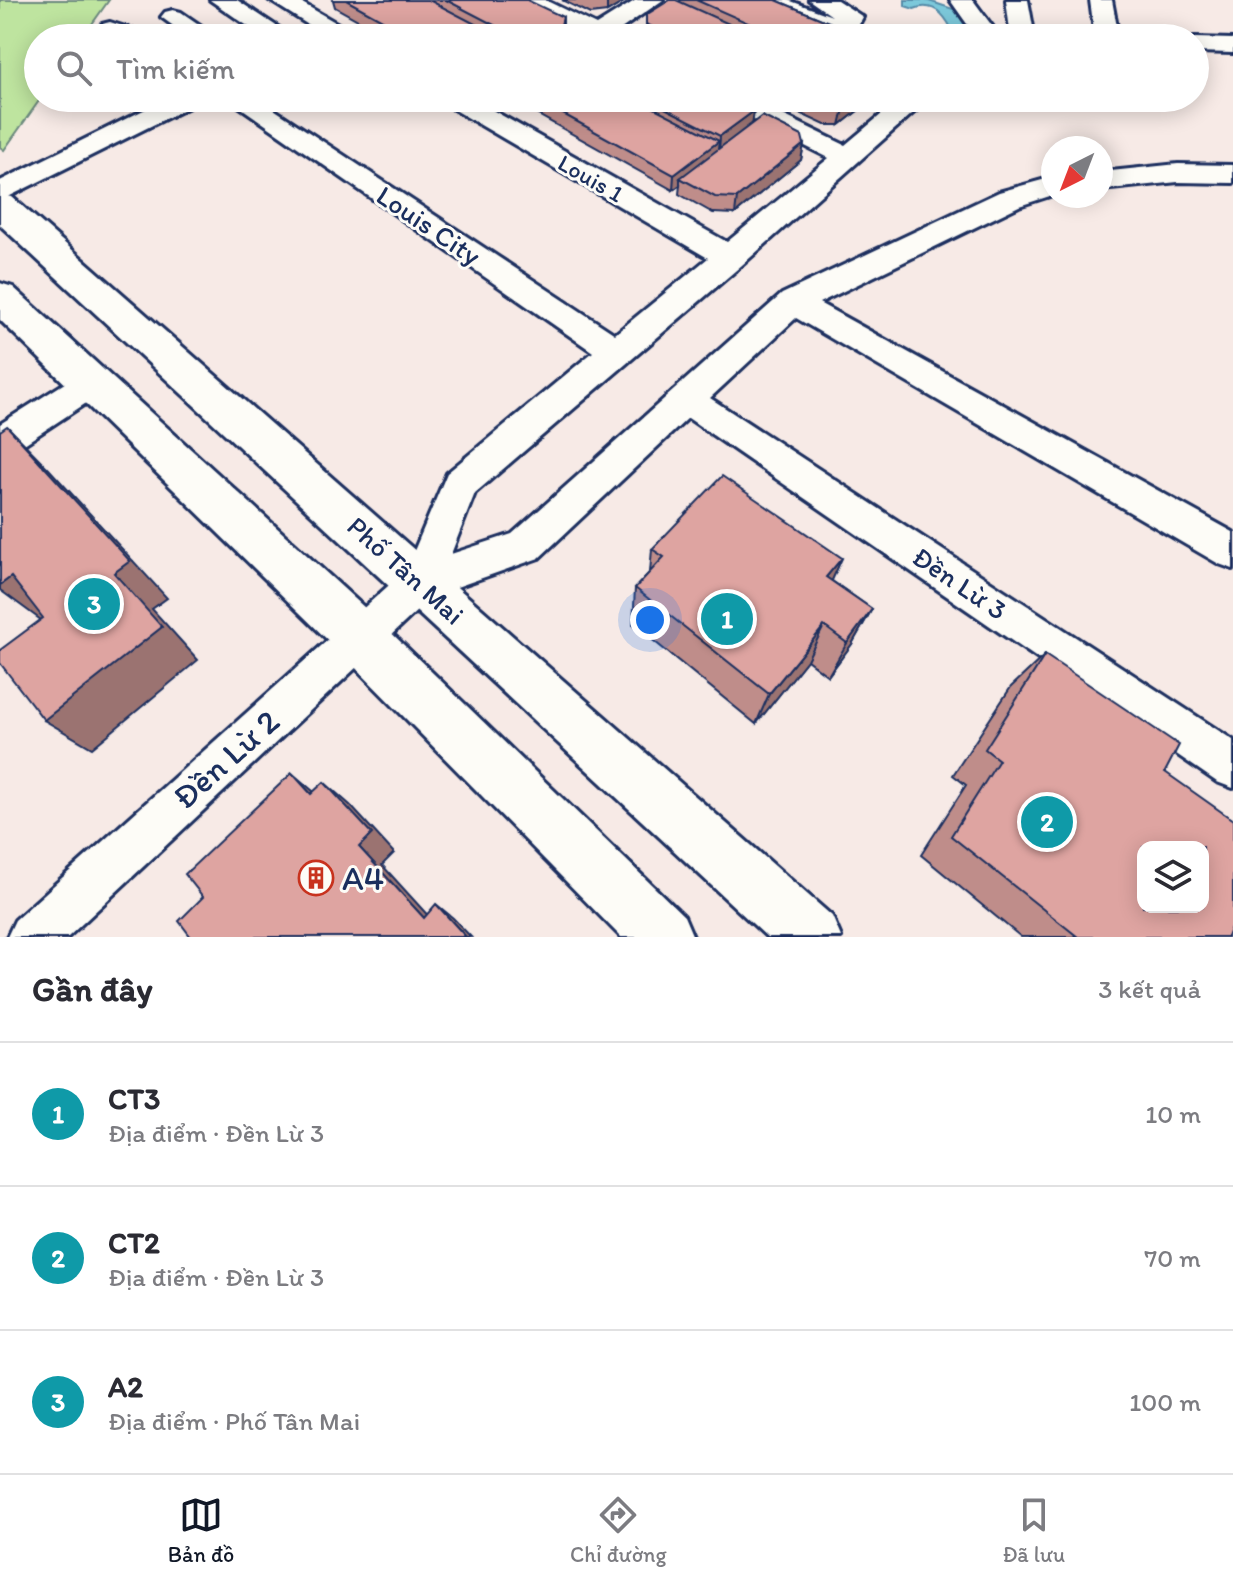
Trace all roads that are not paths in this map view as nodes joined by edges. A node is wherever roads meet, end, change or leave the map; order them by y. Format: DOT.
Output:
graph roads {
  1 [pos="221,0"];
  2 [pos="280,0"];
  3 [pos="527,0"];
  4 [pos="652,0"];
  5 [pos="769,0"];
  6 [pos="820,0"];
  7 [pos="961,0"];
  8 [pos="1017,0"];
  9 [pos="1101,0"];
  10 [pos="173,17"];
  11 [pos="184,24"];
  12 [pos="261,24"];
  13 [pos="313,24"];
  14 [pos="573,24"];
  15 [pos="617,24"];
  16 [pos="832,24"];
  17 [pos="842,24"];
  18 [pos="979,24"];
  19 [pos="1021,24"];
  20 [pos="1105,24"];
  21 [pos="1209,45"];
  22 [pos="1233,46"];
  23 [pos="160,112"];
  24 [pos="261,112"];
  25 [pos="489,112"];
  26 [pos="756,112"];
  27 [pos="901,112"];
  28 [pos="848,157"];
  29 [pos="1233,174"];
  30 [pos="1113,180"];
  31 [pos="1041,190"];
  32 [pos="0,192"];
  33 [pos="0,205"];
  34 [pos="731,258"];
  35 [pos="0,297"];
  36 [pos="793,302"];
  37 [pos="617,352"];
  38 [pos="91,383"];
  39 [pos="686,399"];
  40 [pos="0,442"];
  41 [pos="1233,552"];
  42 [pos="421,582"];
  43 [pos="359,636"];
  44 [pos="1233,766"];
  45 [pos="32,937"];
  46 [pos="663,937"];
  47 [pos="811,937"];
  1 -- 12 [label="street"];
  2 -- 13 [label="street"];
  3 -- 14 [label="street"];
  4 -- 15 [label="street"];
  5 -- 16 [label="street"];
  6 -- 17 [label="street"];
  7 -- 18 [label="street"];
  8 -- 19 [label="street"];
  9 -- 20 [label="street"];
  10 -- 11 [label="street"];
  21 -- 22 [label="street"];
  23 -- 32 [label="street"];
  24 -- 37 [label="street, Louis City"];
  25 -- 34 [label="street, Louis 1"];
  26 -- 28 [label="street"];
  27 -- 28 [label="street"];
  28 -- 34 [label="street"];
  29 -- 30 [label="street"];
  31 -- 36 [label="street"];
  33 -- 42 [label="main road, Phố Tân Mai"];
  34 -- 37 [label="street"];
  35 -- 38 [label="main road"];
  36 -- 39 [label="street"];
  36 -- 41 [label="street"];
  37 -- 42 [label="street"];
  38 -- 40 [label="street"];
  38 -- 43 [label="main road"];
  39 -- 42 [label="street"];
  39 -- 44 [label="street, Đền Lừ 3"];
  42 -- 43 [label="street, Đền Lừ 2"];
  42 -- 47 [label="main road, Phố Tân Mai"];
  43 -- 45 [label="street, Đền Lừ 2"];
  43 -- 46 [label="main road"];
}
